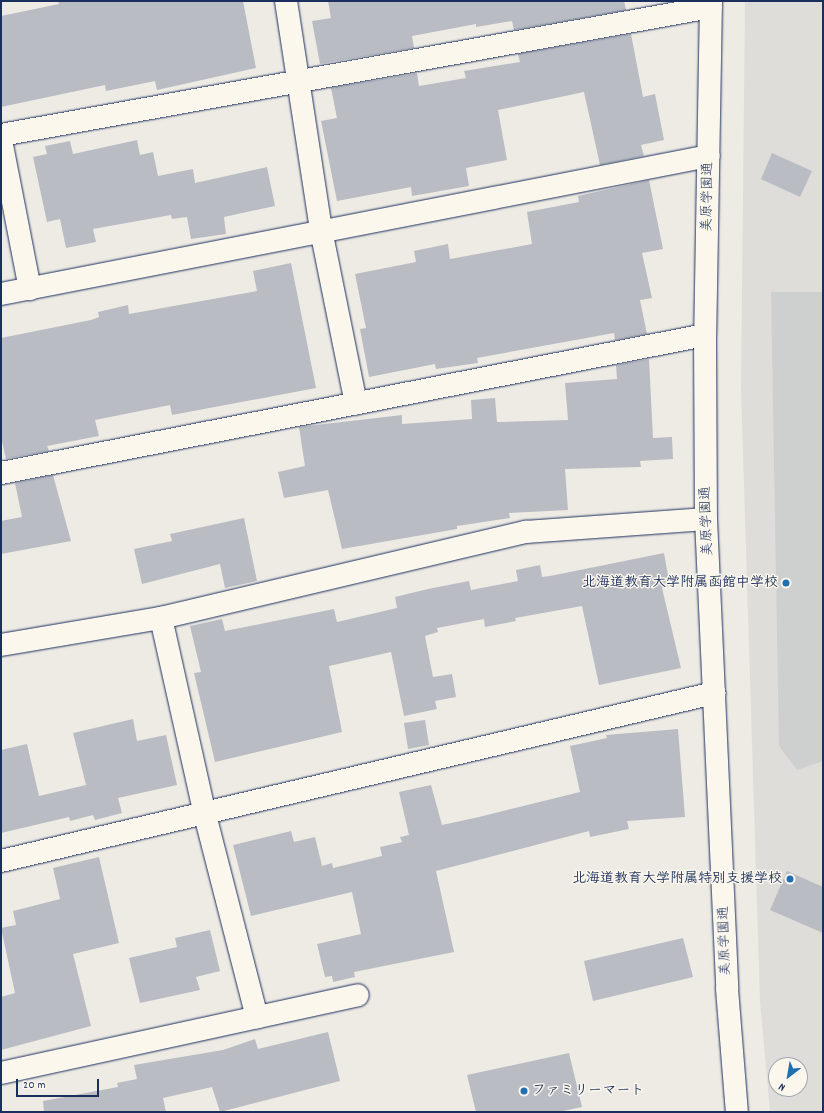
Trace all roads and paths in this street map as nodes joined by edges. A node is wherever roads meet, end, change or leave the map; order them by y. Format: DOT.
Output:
graph roads {
  1 [pos="286,1"];
  2 [pos="711,4"];
  3 [pos="296,83"];
  4 [pos="1,135"];
  5 [pos="1,140"];
  6 [pos="709,156"];
  7 [pos="321,230"];
  8 [pos="30,288"];
  9 [pos="1,294"];
  10 [pos="705,335"];
  11 [pos="356,403"];
  12 [pos="1,473"];
  13 [pos="706,519"];
  14 [pos="161,618"];
  15 [pos="1,645"];
  16 [pos="714,693"];
  17 [pos="205,815"];
  18 [pos="1,861"];
  19 [pos="358,995"];
  20 [pos="257,1017"];
  21 [pos="1,1073"];
  22 [pos="737,1112"];
  1 -- 3 [label="street"];
  2 -- 3 [label="street"];
  2 -- 6 [label="street, 美原学園通"];
  3 -- 4 [label="street"];
  3 -- 7 [label="street"];
  5 -- 8 [label="street"];
  6 -- 7 [label="street"];
  6 -- 10 [label="street, 美原学園通"];
  7 -- 8 [label="street"];
  7 -- 11 [label="street"];
  8 -- 9 [label="street"];
  10 -- 11 [label="street"];
  10 -- 13 [label="street, 美原学園通"];
  11 -- 12 [label="street"];
  13 -- 14 [label="street"];
  13 -- 16 [label="street, 美原学園通"];
  14 -- 15 [label="street"];
  14 -- 17 [label="street"];
  16 -- 17 [label="street"];
  16 -- 22 [label="street, 美原学園通"];
  17 -- 18 [label="street"];
  17 -- 20 [label="street"];
  19 -- 20 [label="street"];
  20 -- 21 [label="street"];
}
